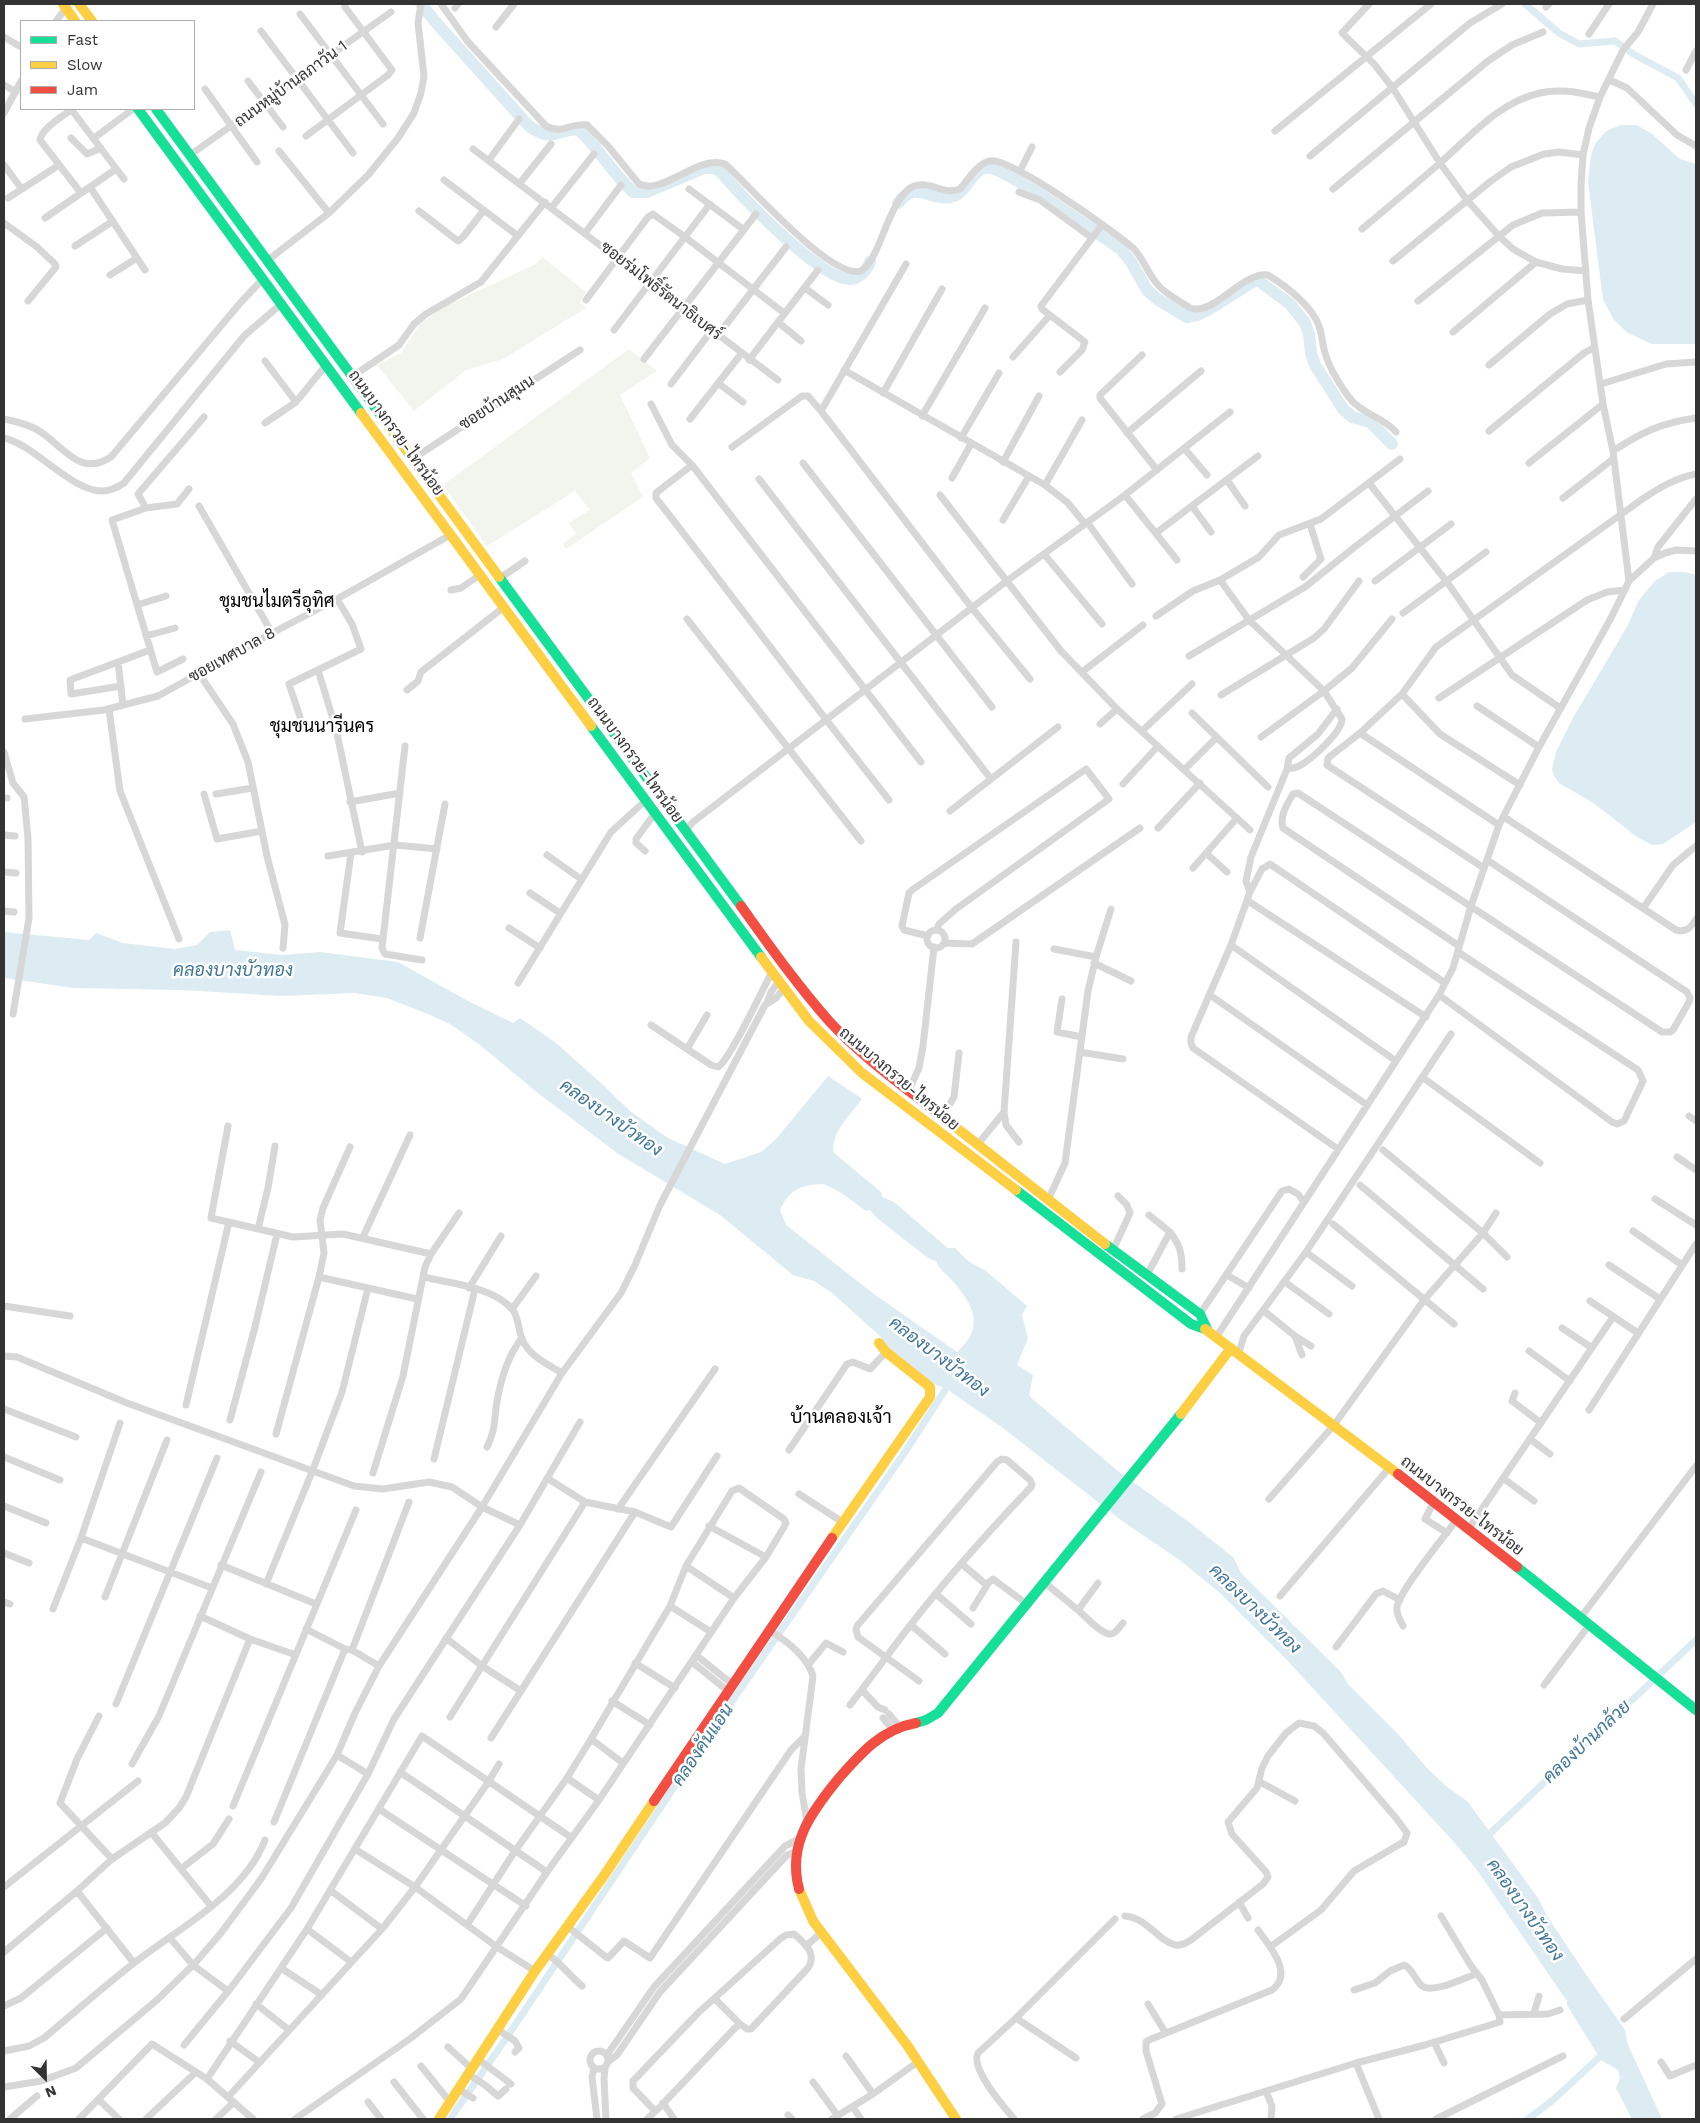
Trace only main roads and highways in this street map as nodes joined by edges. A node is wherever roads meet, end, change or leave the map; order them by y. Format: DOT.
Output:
graph roads {
  1 [pos="79,4"];
  2 [pos="64,6"];
  3 [pos="74,20"];
  4 [pos="91,20"];
  5 [pos="139,110"];
  6 [pos="157,110"];
  7 [pos="1207,1329"];
  8 [pos="879,1342"];
  9 [pos="1235,1350"];
  10 [pos="1696,1710"];
  11 [pos="439,2119"];
  12 [pos="956,2119"];
  1 -- 4 [label="main road"];
  2 -- 3 [label="main road"];
  5 -- 7 [label="main road, ถนนบางกรวย-ไทรน้อย"];
  6 -- 7 [label="main road, ถนนบางกรวย-ไทรน้อย"];
  7 -- 9 [label="main road, ถนนบางกรวย-ไทรน้อย"];
  8 -- 11 [label="main road"];
  9 -- 10 [label="main road, ถนนบางกรวย-ไทรน้อย"];
  9 -- 12 [label="main road"];
}
